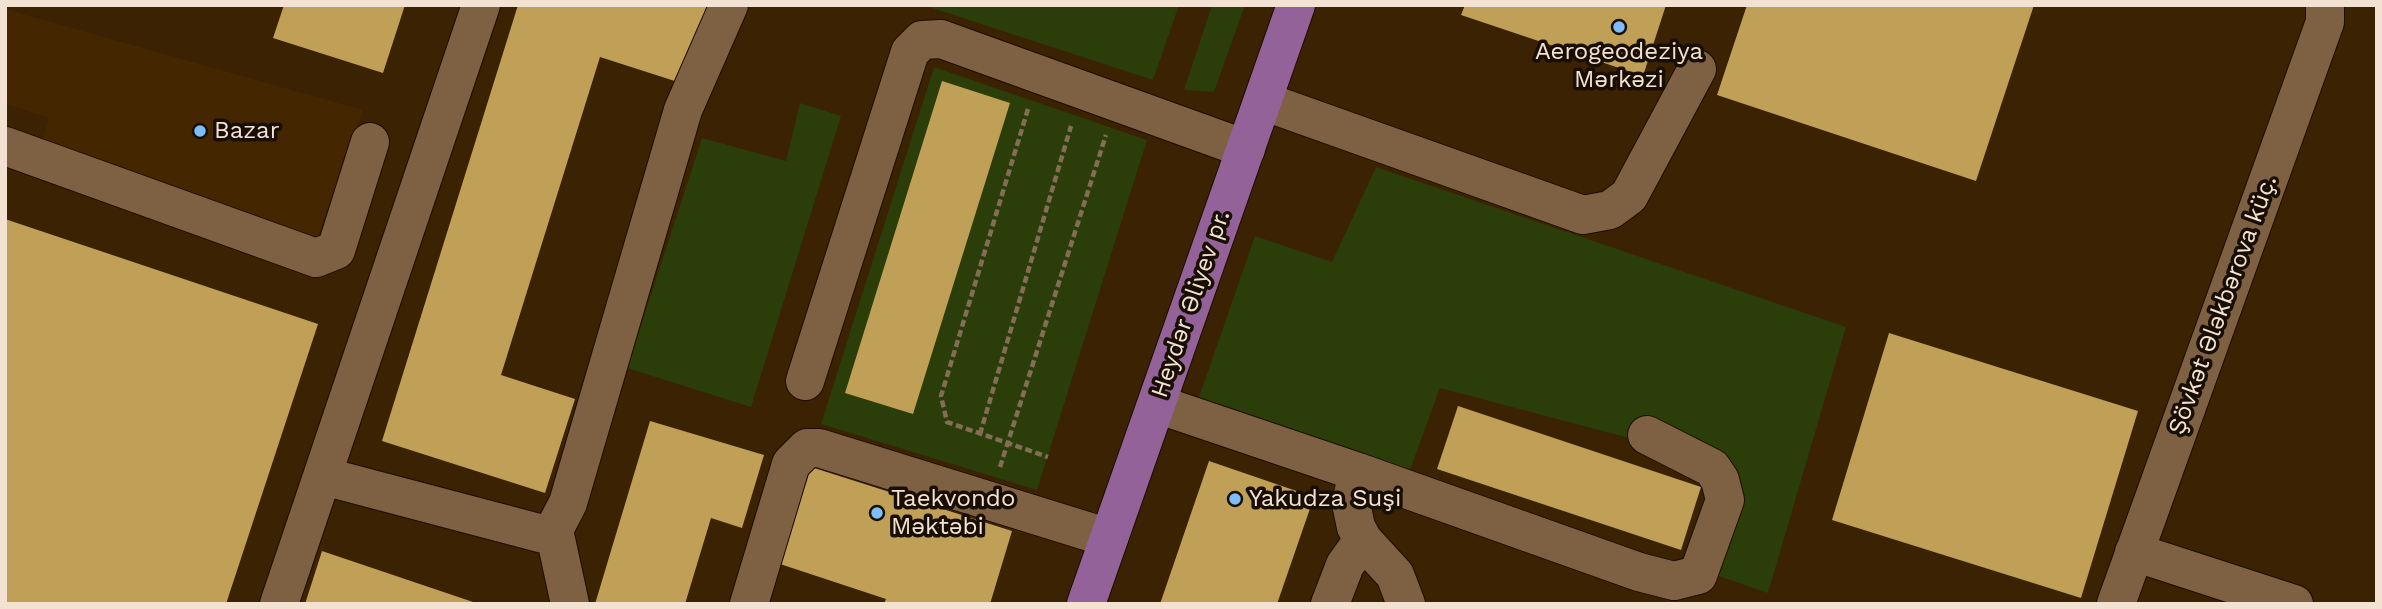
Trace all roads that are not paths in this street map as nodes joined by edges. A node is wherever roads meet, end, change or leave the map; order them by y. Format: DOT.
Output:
graph roads {
  1 [pos="481,5"];
  2 [pos="729,5"];
  3 [pos="1296,5"];
  4 [pos="2325,5"];
  5 [pos="1698,69"];
  6 [pos="1263,101"];
  7 [pos="370,142"];
  8 [pos="5,146"];
  9 [pos="1246,149"];
  10 [pos="805,381"];
  11 [pos="1157,404"];
  12 [pos="1647,435"];
  13 [pos="1358,472"];
  14 [pos="323,476"];
  15 [pos="554,530"];
  16 [pos="1109,538"];
  17 [pos="1363,540"];
  18 [pos="2134,552"];
  19 [pos="279,604"];
  20 [pos="570,604"];
  21 [pos="749,604"];
  22 [pos="1086,604"];
  23 [pos="1330,604"];
  24 [pos="1406,604"];
  25 [pos="2116,604"];
  26 [pos="2294,604"];
  1 -- 14 [label="street"];
  2 -- 15 [label="street"];
  3 -- 6 [label="main road, Heydər Əliyev pr."];
  4 -- 18 [label="street, Şövkət Ələkbərova küç."];
  5 -- 6 [label="street"];
  6 -- 9 [label="main road, Heydər Əliyev pr."];
  7 -- 8 [label="street"];
  9 -- 10 [label="street"];
  9 -- 11 [label="main road, Heydər Əliyev pr."];
  11 -- 13 [label="street"];
  11 -- 16 [label="main road, Heydər Əliyev pr."];
  12 -- 13 [label="street"];
  13 -- 17 [label="street"];
  14 -- 15 [label="street"];
  14 -- 19 [label="street"];
  15 -- 20 [label="street"];
  16 -- 21 [label="street"];
  16 -- 22 [label="main road, Heydər Əliyev pr."];
  17 -- 23 [label="street"];
  17 -- 24 [label="street"];
  18 -- 25 [label="street, Şövkət Ələkbərova küç."];
  18 -- 26 [label="street"];
}
